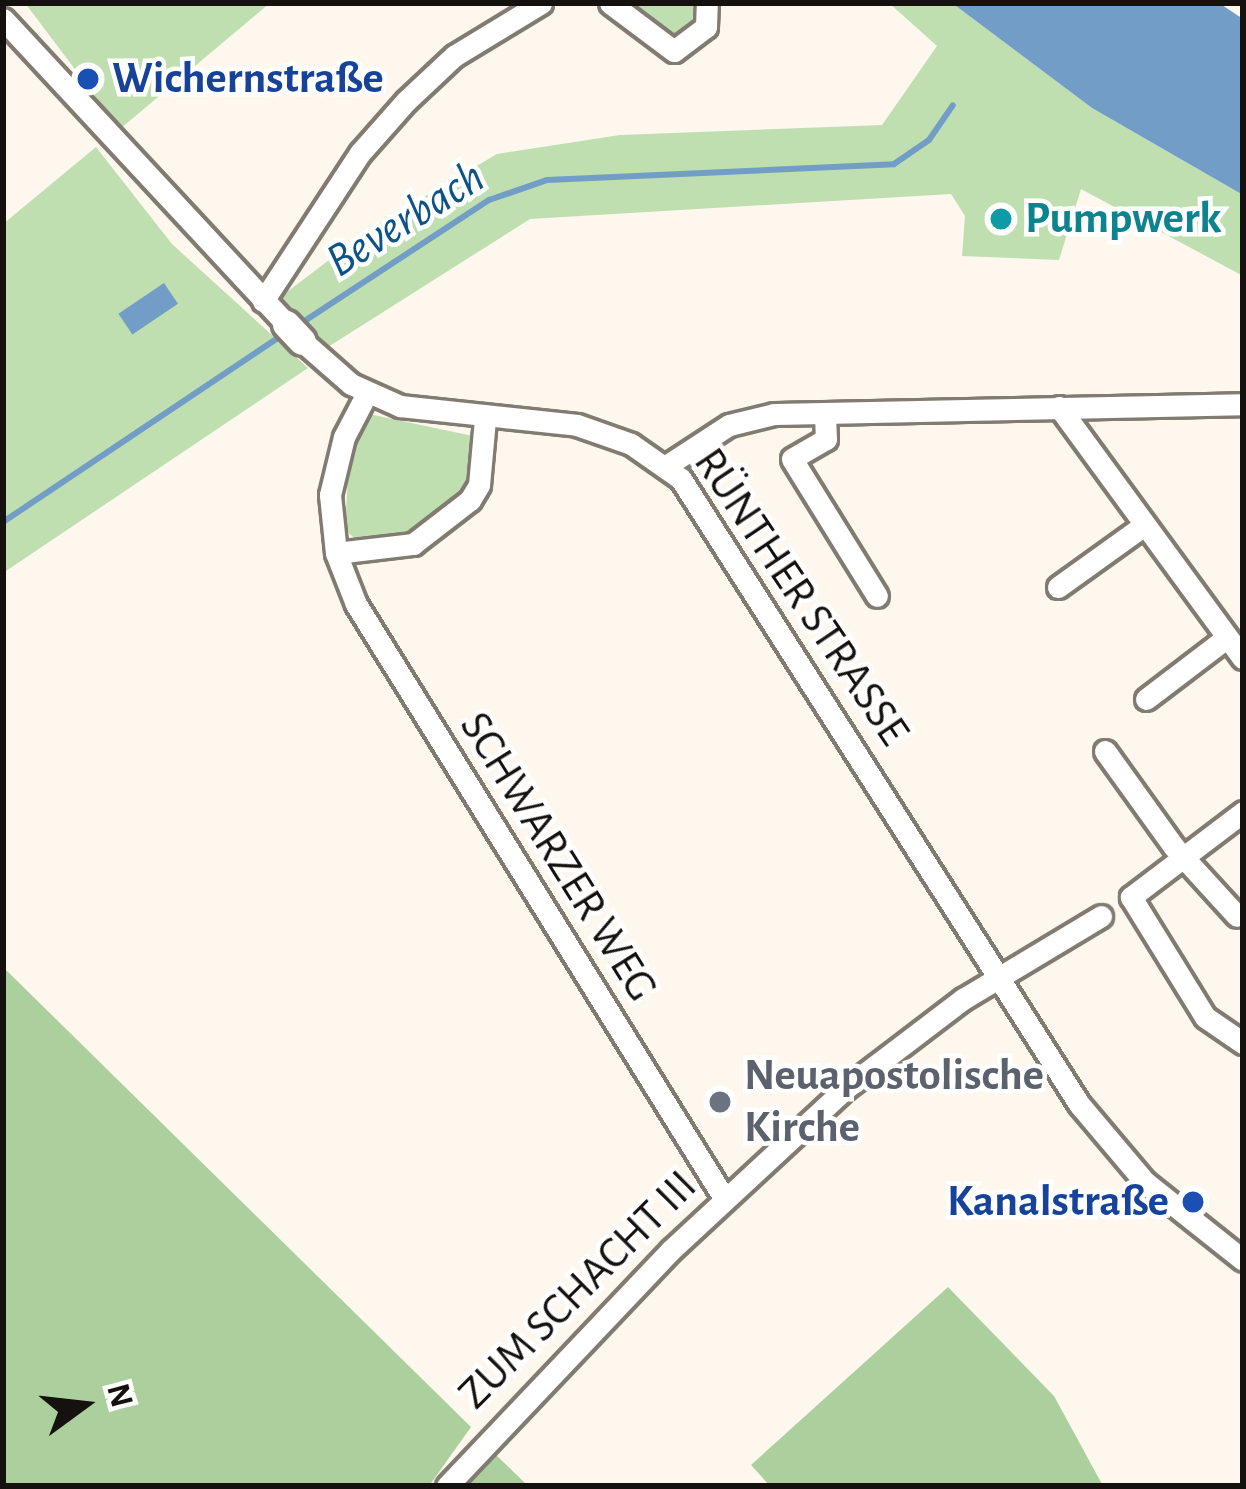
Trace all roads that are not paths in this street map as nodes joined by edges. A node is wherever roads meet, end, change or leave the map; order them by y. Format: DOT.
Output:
graph roads {
  1 [pos="541,3"];
  2 [pos="610,3"];
  3 [pos="707,3"];
  4 [pos="3,19"];
  5 [pos="263,301"];
  6 [pos="368,393"];
  7 [pos="1243,404"];
  8 [pos="1058,407"];
  9 [pos="825,413"];
  10 [pos="485,419"];
  11 [pos="666,466"];
  12 [pos="1143,526"];
  13 [pos="336,553"];
  14 [pos="1058,587"];
  15 [pos="877,596"];
  16 [pos="1226,638"];
  17 [pos="1242,656"];
  18 [pos="1147,699"];
  19 [pos="1105,751"];
  20 [pos="1243,812"];
  21 [pos="1187,857"];
  22 [pos="1101,916"];
  23 [pos="1238,916"];
  24 [pos="999,979"];
  25 [pos="1243,1043"];
  26 [pos="724,1198"];
  27 [pos="1243,1260"];
  28 [pos="446,1486"];
  1 -- 5 [label="street"];
  2 -- 3 [label="street"];
  4 -- 5 [label="street, RÜNTHER STRASSE"];
  5 -- 6 [label="street, RÜNTHER STRASSE"];
  6 -- 10 [label="street, RÜNTHER STRASSE"];
  6 -- 13 [label="street, SCHWARZER WEG"];
  7 -- 8 [label="street"];
  8 -- 9 [label="street"];
  8 -- 12 [label="street"];
  9 -- 11 [label="street"];
  9 -- 15 [label="street"];
  10 -- 11 [label="street, RÜNTHER STRASSE"];
  10 -- 13 [label="street"];
  11 -- 24 [label="street, RÜNTHER STRASSE"];
  12 -- 14 [label="street"];
  12 -- 16 [label="street"];
  13 -- 26 [label="street, SCHWARZER WEG"];
  16 -- 17 [label="street"];
  16 -- 18 [label="street"];
  19 -- 21 [label="street"];
  20 -- 21 [label="street"];
  21 -- 23 [label="street"];
  21 -- 25 [label="street"];
  22 -- 24 [label="street, ZUM SCHACHT III"];
  24 -- 26 [label="street, ZUM SCHACHT III"];
  24 -- 27 [label="street, RÜNTHER STRASSE"];
  26 -- 28 [label="street, ZUM SCHACHT III"];
}
